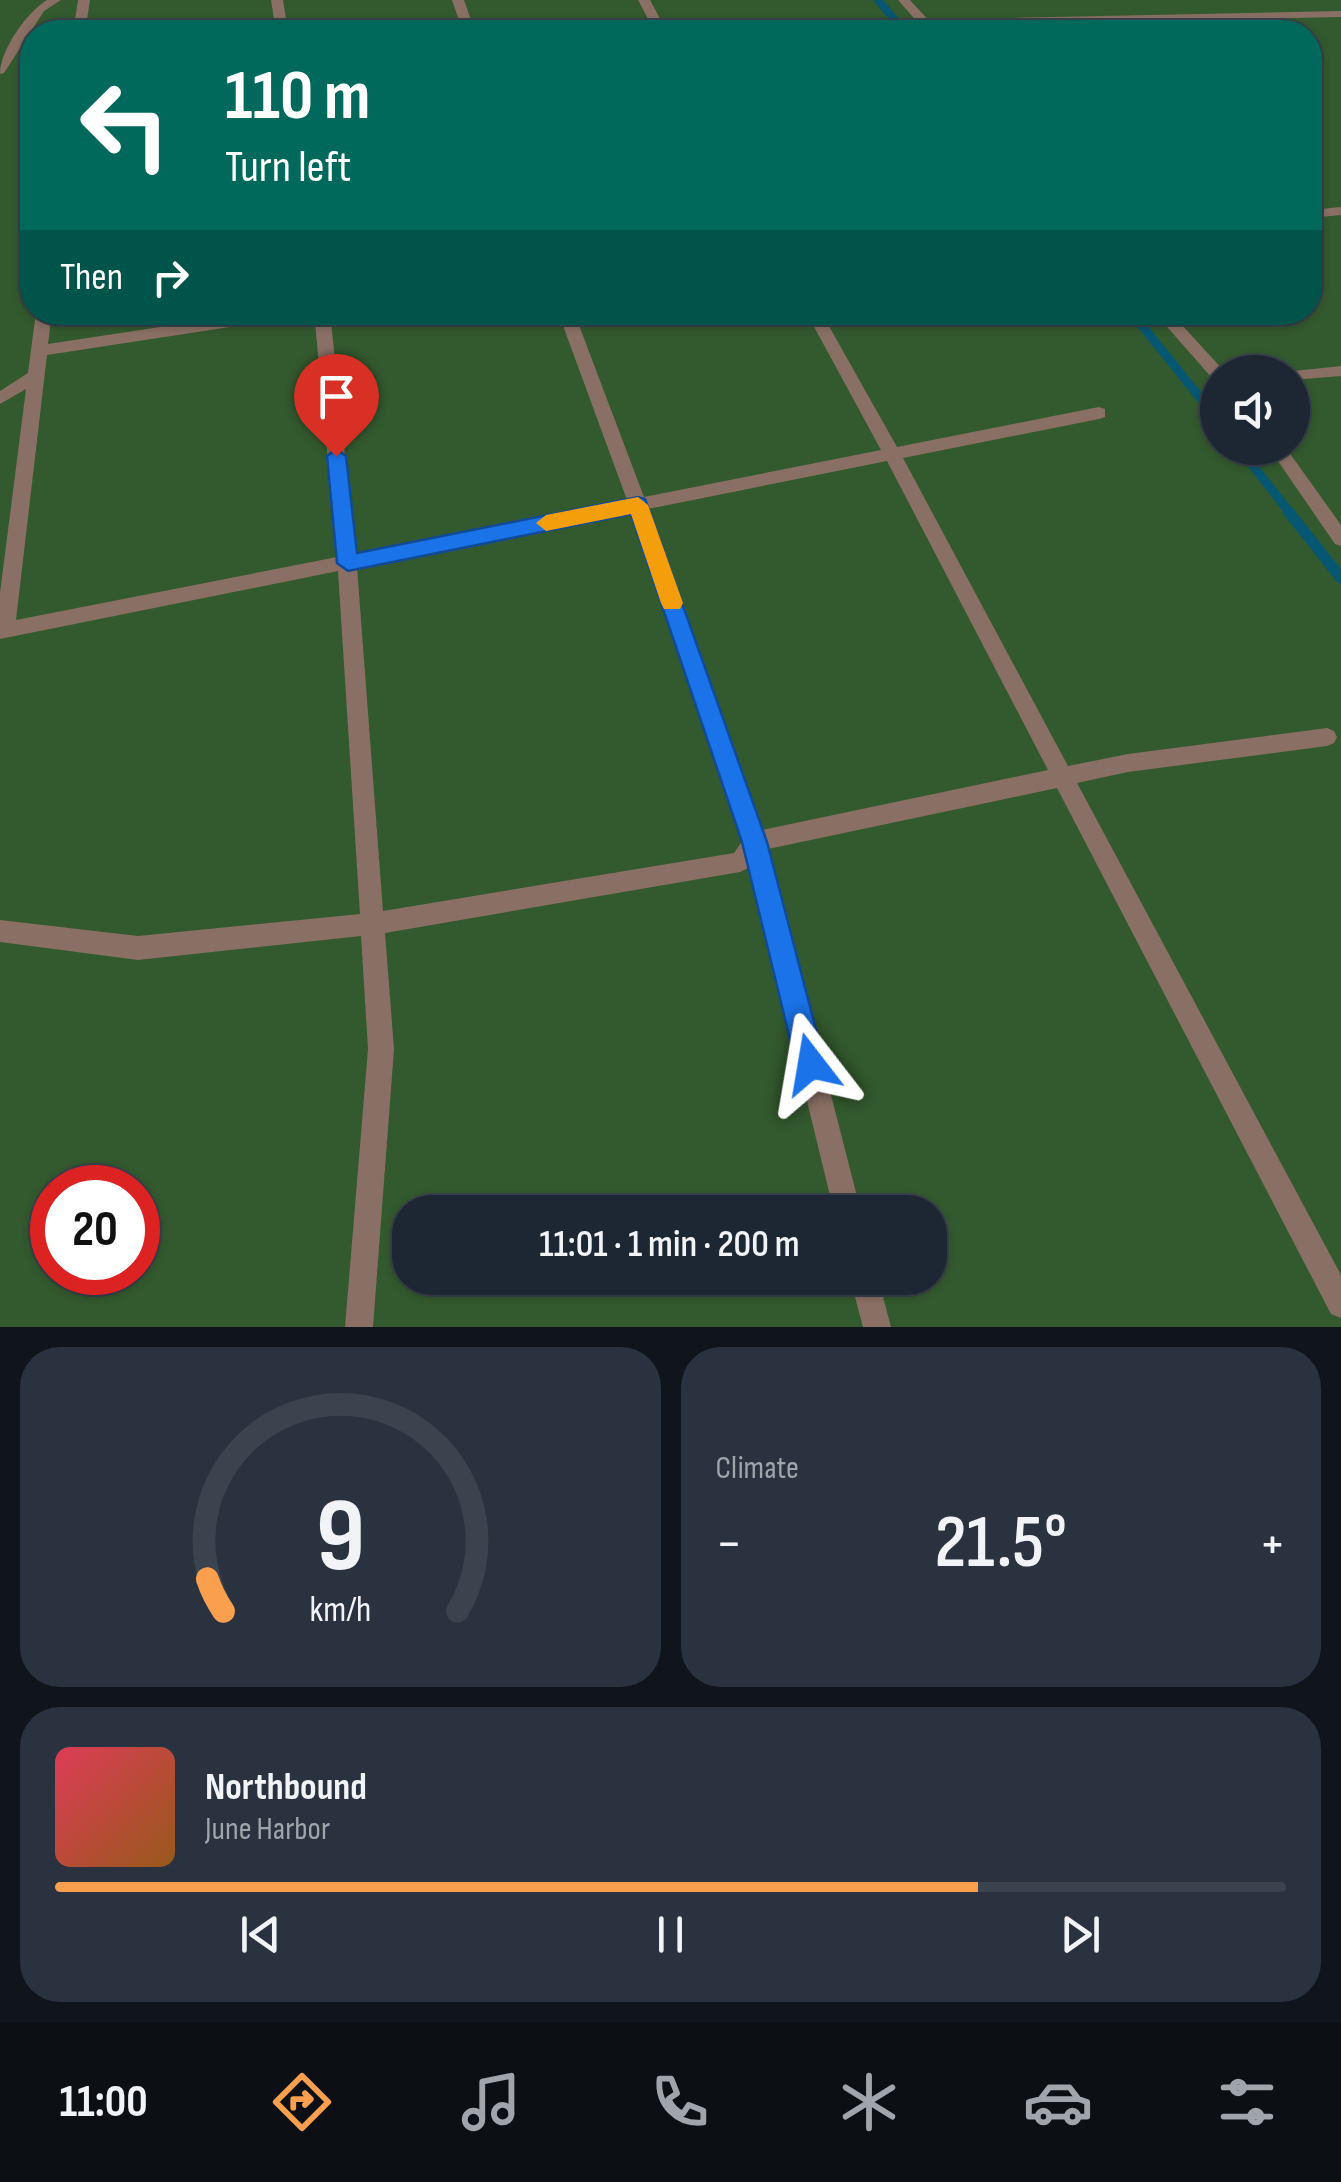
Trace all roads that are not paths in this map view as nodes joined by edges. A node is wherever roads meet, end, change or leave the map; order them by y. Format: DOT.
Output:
graph roads {
  1 [pos="56,0"];
  2 [pos="904,0"];
  3 [pos="1331,0"];
  4 [pos="1341,12"];
  5 [pos="33,20"];
  6 [pos="921,20"];
  7 [pos="1047,20"];
  8 [pos="20,40"];
  9 [pos="0,70"];
  10 [pos="43,325"];
  11 [pos="211,325"];
  12 [pos="323,325"];
  13 [pos="571,325"];
  14 [pos="820,325"];
  15 [pos="1173,325"];
  16 [pos="40,351"];
  17 [pos="1201,355"];
  18 [pos="1341,371"];
  19 [pos="1310,374"];
  20 [pos="36,376"];
  21 [pos="0,398"];
  22 [pos="1098,413"];
  23 [pos="892,454"];
  24 [pos="1289,465"];
  25 [pos="638,505"];
  26 [pos="1341,539"];
  27 [pos="348,563"];
  28 [pos="2,631"];
  29 [pos="1327,737"];
  30 [pos="1062,777"];
  31 [pos="755,842"];
  32 [pos="372,924"];
  33 [pos="0,930"];
  34 [pos="844,1195"];
  35 [pos="869,1295"];
  36 [pos="1341,1304"];
  37 [pos="360,1327"];
  38 [pos="877,1327"];
  1 -- 5 [label="lane"];
  2 -- 6 [label="lane"];
  3 -- 4 [label="lane"];
  4 -- 7 [label="lane"];
  8 -- 9 [label="lane"];
  10 -- 16 [label="lane"];
  11 -- 16 [label="lane"];
  12 -- 27 [label="lane"];
  13 -- 25 [label="lane"];
  14 -- 23 [label="lane"];
  15 -- 17 [label="lane"];
  16 -- 20 [label="lane"];
  18 -- 19 [label="lane"];
  20 -- 21 [label="lane"];
  20 -- 28 [label="lane"];
  22 -- 23 [label="lane"];
  23 -- 25 [label="lane"];
  23 -- 30 [label="lane"];
  24 -- 26 [label="lane"];
  25 -- 27 [label="lane"];
  25 -- 31 [label="lane"];
  27 -- 28 [label="lane"];
  27 -- 32 [label="lane"];
  29 -- 30 [label="lane"];
  30 -- 31 [label="lane"];
  30 -- 36 [label="lane"];
  31 -- 32 [label="lane"];
  31 -- 34 [label="lane"];
  32 -- 33 [label="lane"];
  32 -- 37 [label="lane"];
  35 -- 38 [label="lane"];
}
